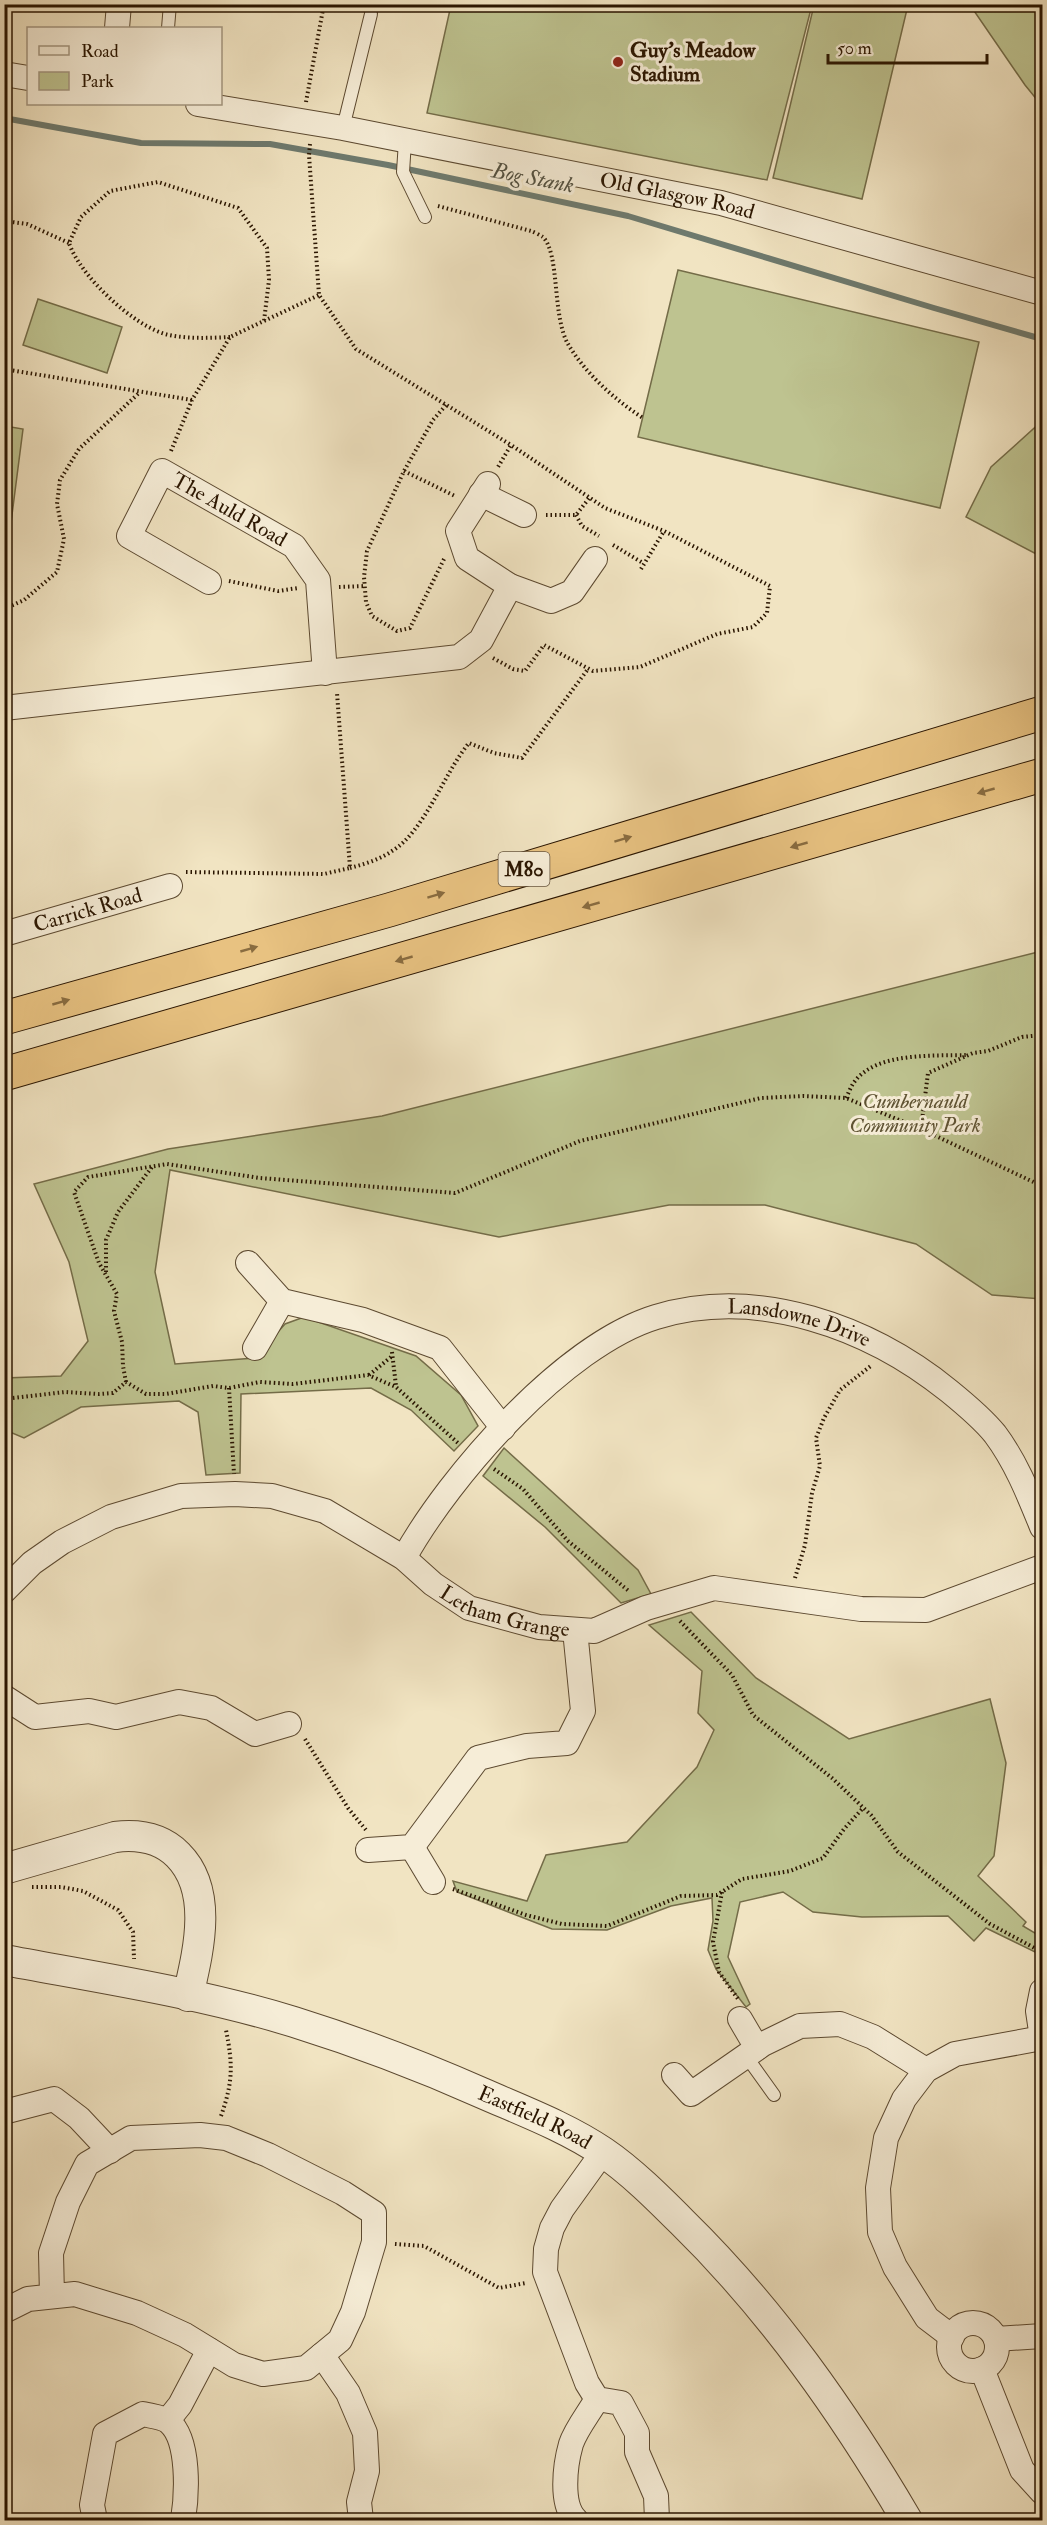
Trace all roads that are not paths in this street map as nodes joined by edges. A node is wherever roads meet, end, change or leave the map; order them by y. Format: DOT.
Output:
graph roads {
  1 [pos="119,4"];
  2 [pos="170,4"];
  3 [pos="371,14"];
  4 [pos="117,27"];
  5 [pos="168,27"];
  6 [pos="4,74"];
  7 [pos="27,78"];
  8 [pos="205,105"];
  9 [pos="343,128"];
  10 [pos="404,158"];
  11 [pos="425,217"];
  12 [pos="1042,293"];
  13 [pos="524,514"];
  14 [pos="595,559"];
  15 [pos="209,582"];
  16 [pos="510,586"];
  17 [pos="326,672"];
  18 [pos="4,708"];
  19 [pos="1042,713"];
  20 [pos="1042,775"];
  21 [pos="170,886"];
  22 [pos="4,934"];
  23 [pos="4,1018"];
  24 [pos="4,1074"];
  25 [pos="248,1263"];
  26 [pos="282,1301"];
  27 [pos="255,1348"];
  28 [pos="503,1428"];
  29 [pos="1042,1527"];
  30 [pos="404,1558"];
  31 [pos="1042,1567"];
  32 [pos="9,1577"];
  33 [pos="575,1630"];
  34 [pos="4,1697"];
  35 [pos="289,1724"];
  36 [pos="412,1847"];
  37 [pos="376,1850"];
  38 [pos="15,1877"];
  39 [pos="433,1882"];
  40 [pos="4,1960"];
  41 [pos="1042,1991"];
  42 [pos="188,1996"];
  43 [pos="740,2019"];
  44 [pos="1042,2038"];
  45 [pos="752,2052"];
  46 [pos="926,2070"];
  47 [pos="674,2075"];
  48 [pos="774,2095"];
  49 [pos="4,2112"];
  50 [pos="110,2151"];
  51 [pos="603,2152"];
  52 [pos="52,2296"];
  53 [pos="4,2311"];
  54 [pos="1042,2336"];
  55 [pos="952,2337"];
  56 [pos="996,2339"];
  57 [pos="209,2350"];
  58 [pos="322,2355"];
  59 [pos="982,2369"];
  60 [pos="597,2399"];
  61 [pos="168,2420"];
  62 [pos="1042,2492"];
  63 [pos="95,2520"];
  64 [pos="183,2520"];
  65 [pos="362,2520"];
  66 [pos="576,2520"];
  67 [pos="657,2520"];
  68 [pos="907,2520"];
  1 -- 4 [label="street"];
  2 -- 5 [label="lane"];
  3 -- 9 [label="lane"];
  6 -- 7 [label="street"];
  8 -- 9 [label="street, Old Glasgow Road"];
  9 -- 10 [label="street, Old Glasgow Road"];
  10 -- 11 [label="lane"];
  10 -- 12 [label="street, Old Glasgow Road"];
  13 -- 16 [label="street"];
  14 -- 16 [label="street"];
  15 -- 17 [label="street, The Auld Road"];
  16 -- 17 [label="street"];
  17 -- 18 [label="street"];
  23 -- 19 [label="highway, M80, one-way"];
  20 -- 24 [label="highway, M80, one-way"];
  21 -- 22 [label="street, Carrick Road"];
  25 -- 26 [label="street"];
  26 -- 27 [label="street"];
  26 -- 28 [label="street"];
  28 -- 29 [label="street, Lansdowne Drive"];
  28 -- 30 [label="street, Lansdowne Drive"];
  30 -- 32 [label="street, Letham Grange"];
  30 -- 33 [label="street, Letham Grange"];
  31 -- 33 [label="street, Letham Grange"];
  33 -- 36 [label="street"];
  34 -- 35 [label="street"];
  36 -- 37 [label="street"];
  36 -- 39 [label="street"];
  38 -- 42 [label="street"];
  40 -- 42 [label="street, Eastfield Road"];
  41 -- 44 [label="street"];
  42 -- 51 [label="street, Eastfield Road"];
  43 -- 45 [label="street"];
  44 -- 46 [label="street"];
  45 -- 46 [label="street"];
  45 -- 47 [label="street"];
  45 -- 48 [label="lane"];
  46 -- 55 [label="street"];
  49 -- 50 [label="street"];
  50 -- 52 [label="street"];
  50 -- 58 [label="street"];
  51 -- 60 [label="street"];
  51 -- 68 [label="street, Eastfield Road"];
  52 -- 53 [label="street"];
  52 -- 57 [label="street"];
  54 -- 56 [label="street"];
  55 -- 56 [label="street"];
  55 -- 59 [label="street"];
  56 -- 59 [label="street"];
  57 -- 58 [label="street"];
  57 -- 61 [label="street"];
  58 -- 65 [label="street"];
  59 -- 62 [label="street"];
  60 -- 66 [label="street"];
  60 -- 67 [label="street"];
  61 -- 63 [label="street"];
  61 -- 64 [label="street"];
}
